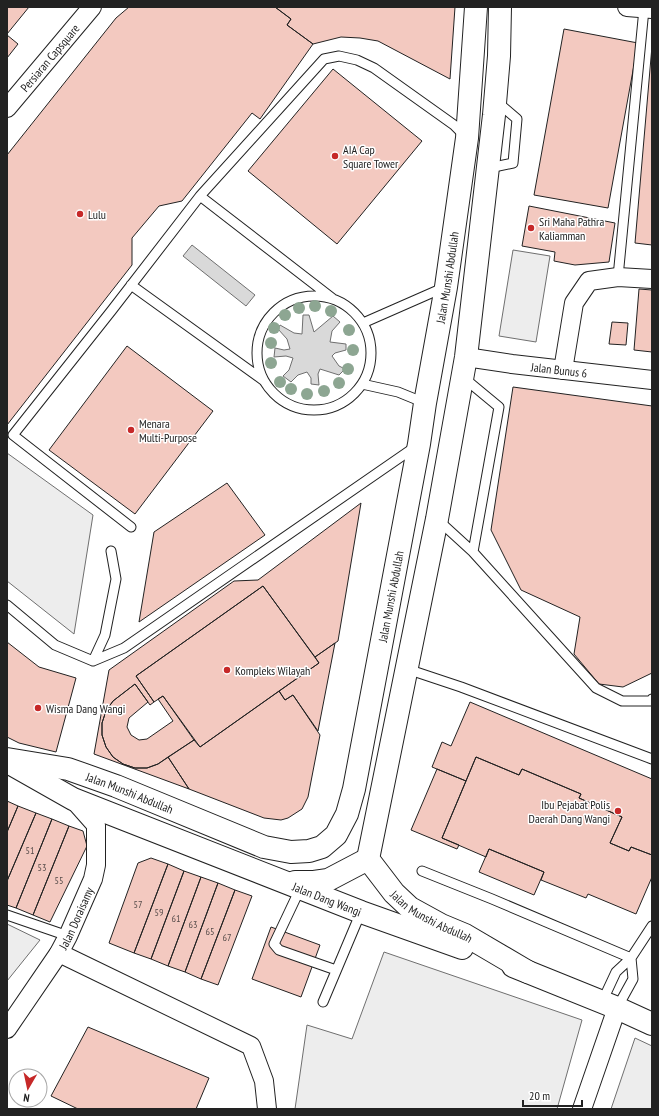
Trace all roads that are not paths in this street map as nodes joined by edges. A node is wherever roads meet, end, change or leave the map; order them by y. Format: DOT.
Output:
graph roads {
  1 [pos="92,7"];
  2 [pos="476,7"];
  3 [pos="500,7"];
  4 [pos="641,8"];
  5 [pos="7,108"];
  6 [pos="467,138"];
  7 [pos="200,196"];
  8 [pos="618,277"];
  9 [pos="652,279"];
  10 [pos="131,285"];
  11 [pos="446,287"];
  12 [pos="333,299"];
  13 [pos="363,323"];
  14 [pos="464,367"];
  15 [pos="563,370"];
  16 [pos="263,380"];
  17 [pos="652,380"];
  18 [pos="362,384"];
  19 [pos="425,403"];
  20 [pos="419,444"];
  21 [pos="437,519"];
  22 [pos="131,527"];
  23 [pos="111,551"];
  24 [pos="472,552"];
  25 [pos="7,605"];
  26 [pos="93,661"];
  27 [pos="406,669"];
  28 [pos="652,699"];
  29 [pos="652,758"];
  30 [pos="7,760"];
  31 [pos="73,799"];
  32 [pos="368,860"];
  33 [pos="422,871"];
  34 [pos="291,885"];
  35 [pos="361,912"];
  36 [pos="7,915"];
  37 [pos="652,926"];
  38 [pos="68,936"];
  39 [pos="59,953"];
  40 [pos="631,958"];
  41 [pos="336,970"];
  42 [pos="528,972"];
  43 [pos="323,1002"];
  44 [pos="609,1005"];
  45 [pos="652,1024"];
  46 [pos="7,1029"];
  47 [pos="267,1109"];
  48 [pos="582,1109"];
  1 -- 5 [label="street, Persiaran Capsquare"];
  2 -- 6 [label="street, Jalan Munshi Abdullah"];
  3 -- 14 [label="street"];
  4 -- 8 [label="lane"];
  6 -- 7 [label="lane"];
  6 -- 11 [label="street, Jalan Munshi Abdullah"];
  7 -- 10 [label="lane"];
  7 -- 12 [label="lane"];
  8 -- 9 [label="street"];
  8 -- 15 [label="street"];
  10 -- 16 [label="lane"];
  10 -- 22 [label="lane"];
  11 -- 13 [label="lane"];
  11 -- 19 [label="street, Jalan Munshi Abdullah"];
  12 -- 13 [label="lane"];
  12 -- 16 [label="lane"];
  13 -- 18 [label="lane"];
  14 -- 15 [label="street, Jalan Bunus 6"];
  14 -- 21 [label="street"];
  14 -- 24 [label="lane"];
  15 -- 17 [label="street, Jalan Bunus 6"];
  16 -- 18 [label="lane"];
  18 -- 19 [label="lane"];
  19 -- 20 [label="street, Jalan Munshi Abdullah"];
  20 -- 26 [label="lane"];
  20 -- 30 [label="street, Jalan Munshi Abdullah"];
  21 -- 24 [label="lane"];
  21 -- 27 [label="street"];
  23 -- 26 [label="lane"];
  24 -- 28 [label="lane"];
  25 -- 26 [label="lane"];
  27 -- 29 [label="lane"];
  27 -- 32 [label="street"];
  30 -- 31 [label="street, Jalan Dang Wangi"];
  31 -- 34 [label="street, Jalan Dang Wangi"];
  31 -- 38 [label="street, Jalan Doraisamy"];
  32 -- 34 [label="street"];
  32 -- 42 [label="street, Jalan Munshi Abdullah"];
  33 -- 40 [label="lane"];
  34 -- 35 [label="street, Jalan Dang Wangi"];
  34 -- 41 [label="lane"];
  35 -- 41 [label="lane"];
  35 -- 42 [label="street, Jalan Dang Wangi"];
  36 -- 38 [label="lane"];
  37 -- 40 [label="lane"];
  38 -- 39 [label="street, Jalan Doraisamy"];
  39 -- 46 [label="street, Jalan Doraisamy"];
  39 -- 47 [label="street"];
  40 -- 44 [label="lane"];
  40 -- 44 [label="lane"];
  41 -- 43 [label="lane"];
  42 -- 44 [label="street, Jalan Dang Wangi"];
  44 -- 45 [label="street, Jalan Dang Wangi"];
  44 -- 48 [label="street"];
}
